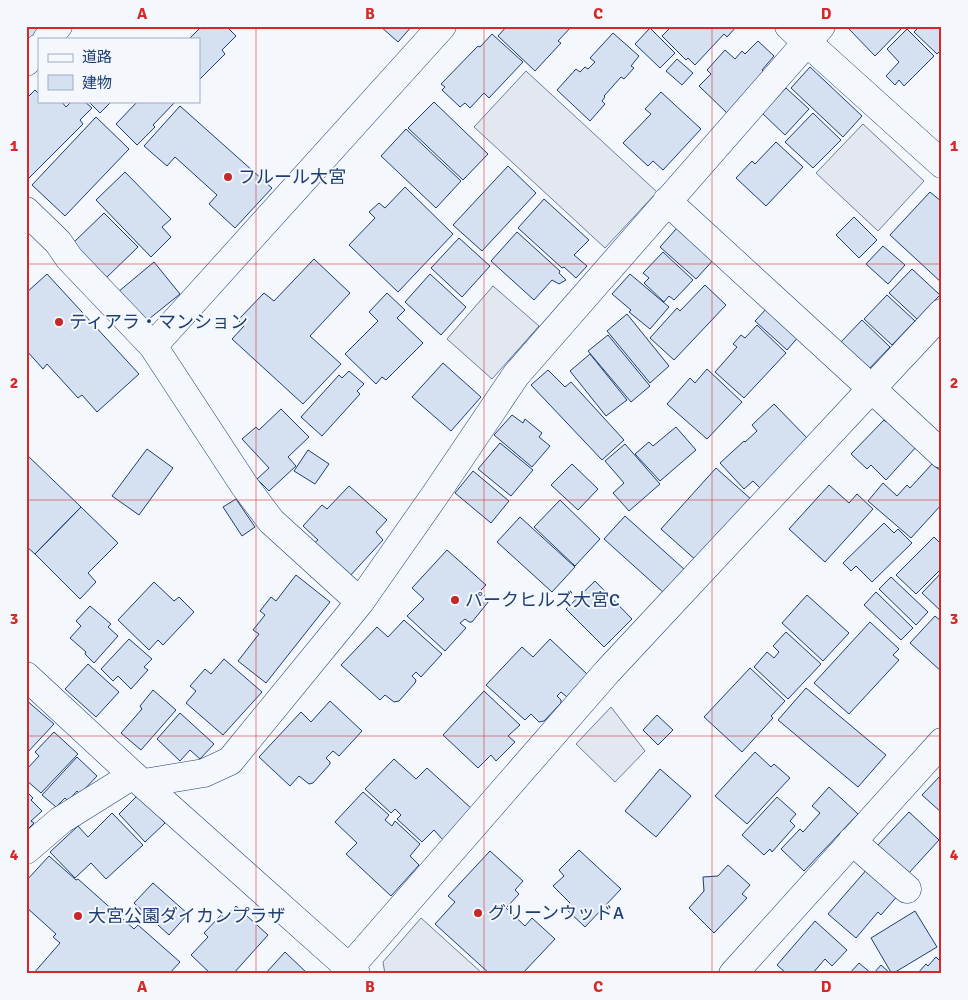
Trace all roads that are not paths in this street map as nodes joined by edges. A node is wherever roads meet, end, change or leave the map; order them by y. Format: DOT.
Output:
graph roads {
  1 [pos="58,26"];
  2 [pos="442,26"];
  3 [pos="805,32"];
  4 [pos="48,38"];
  5 [pos="38,49"];
  6 [pos="26,62"];
  7 [pos="942,164"];
  8 [pos="667,201"];
  9 [pos="26,211"];
  10 [pos="942,313"];
  11 [pos="154,346"];
  12 [pos="872,388"];
  13 [pos="942,454"];
  14 [pos="360,602"];
  15 [pos="26,676"];
  16 [pos="941,745"];
  17 [pos="138,779"];
  18 [pos="852,841"];
  19 [pos="26,850"];
  20 [pos="907,889"];
  21 [pos="350,972"];
  22 [pos="734,974"];
  1 -- 4 [label="street"];
  2 -- 11 [label="street"];
  3 -- 7 [label="street"];
  3 -- 8 [label="street"];
  5 -- 6 [label="street"];
  8 -- 12 [label="street"];
  8 -- 14 [label="street"];
  9 -- 11 [label="street"];
  10 -- 12 [label="street"];
  11 -- 14 [label="street"];
  12 -- 13 [label="street"];
  12 -- 21 [label="street"];
  14 -- 17 [label="street"];
  15 -- 17 [label="street"];
  16 -- 18 [label="street"];
  17 -- 19 [label="street"];
  17 -- 21 [label="street"];
  18 -- 20 [label="street"];
  18 -- 22 [label="street"];
}
